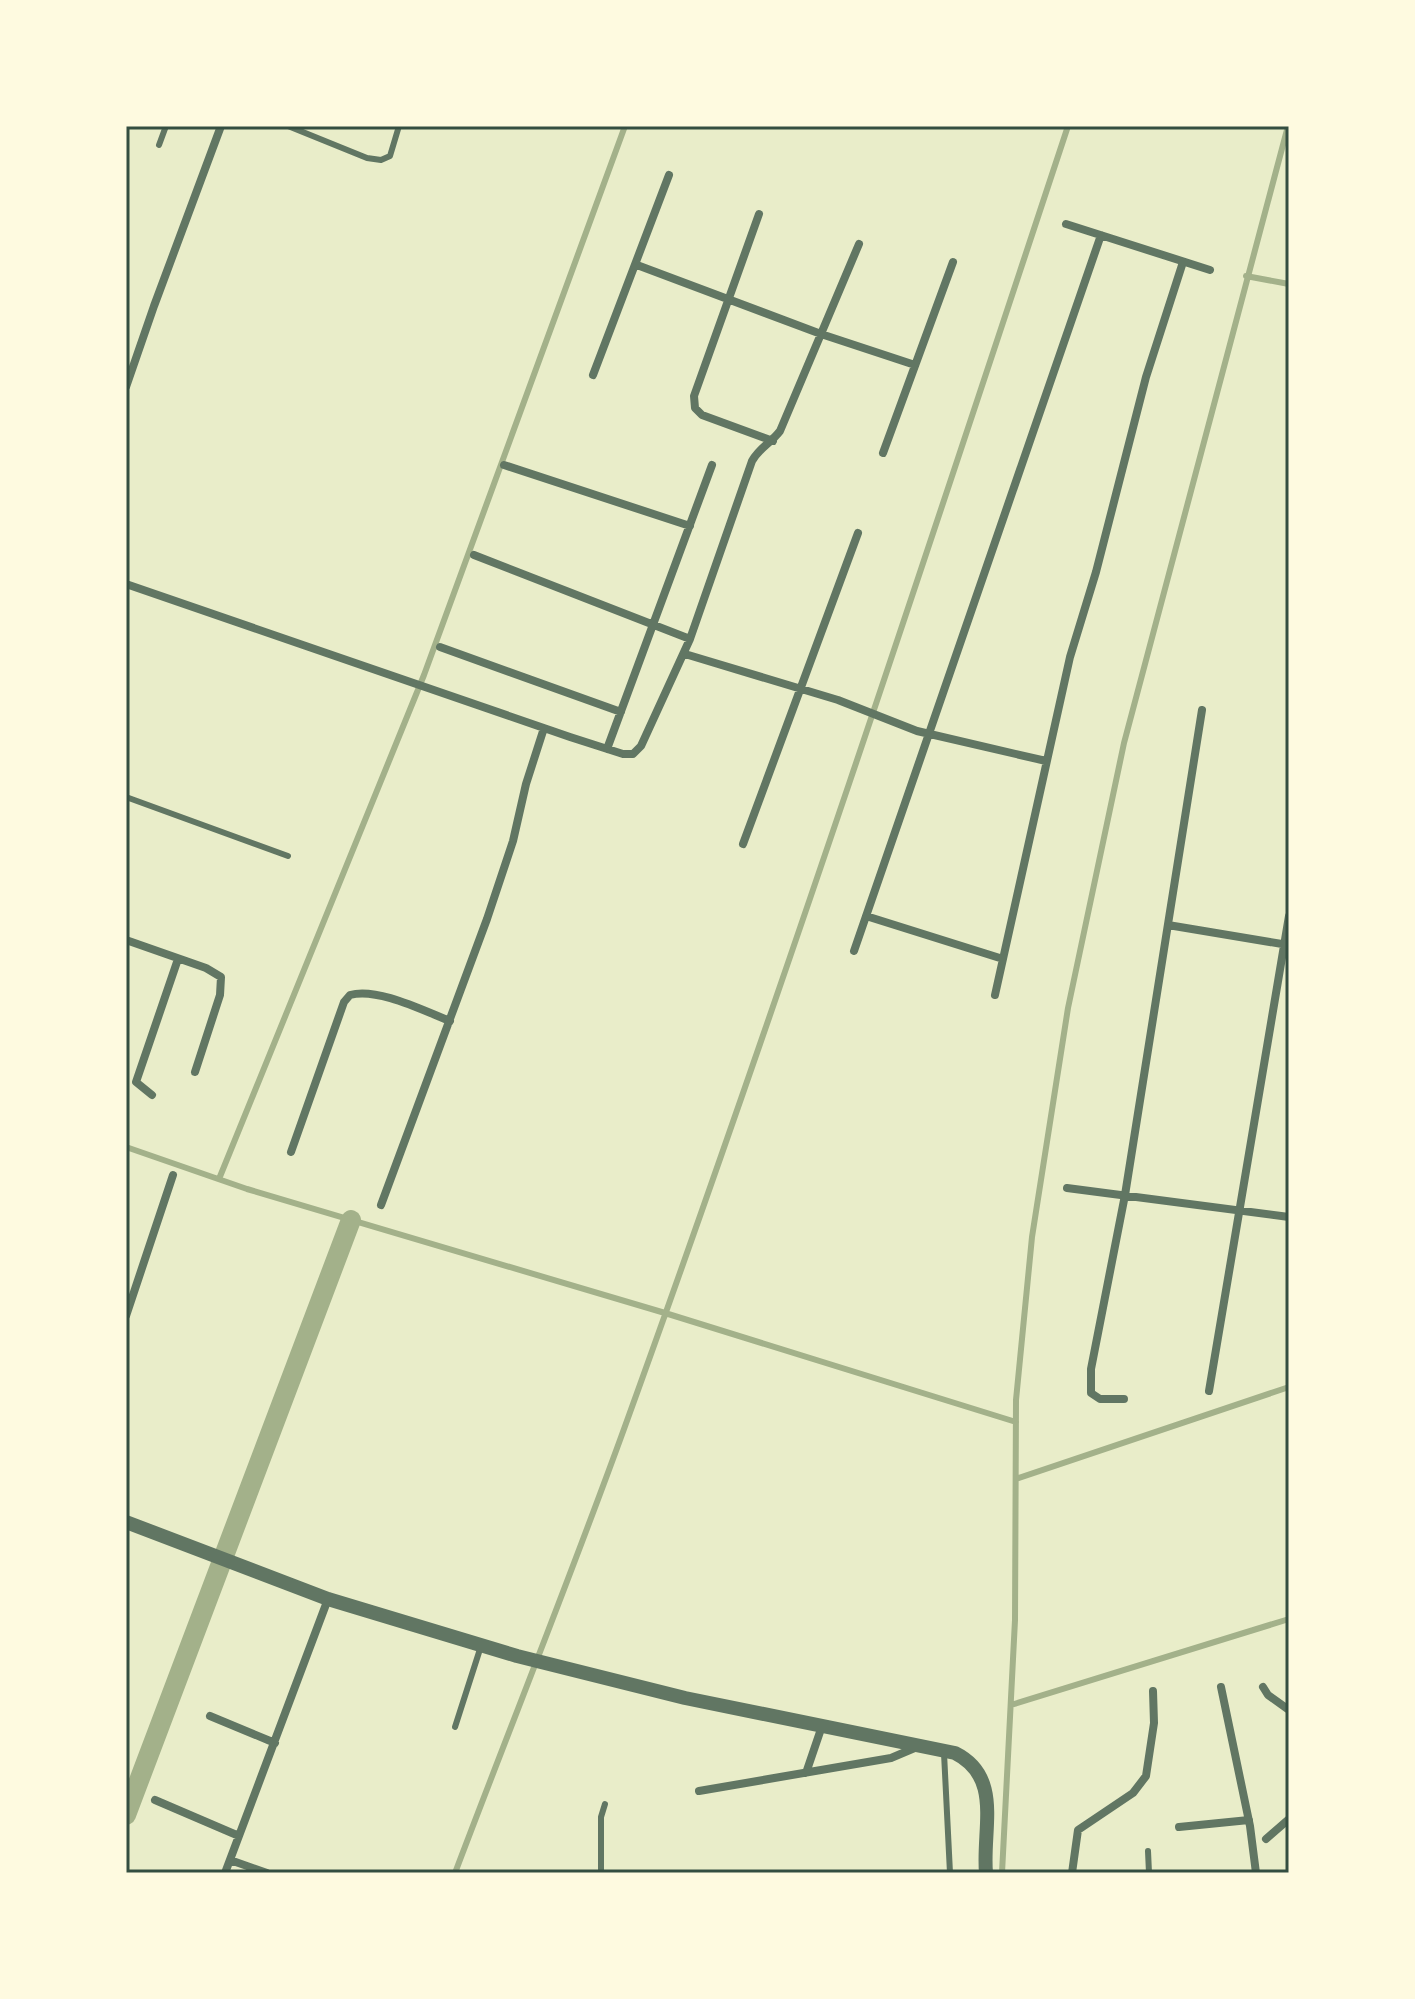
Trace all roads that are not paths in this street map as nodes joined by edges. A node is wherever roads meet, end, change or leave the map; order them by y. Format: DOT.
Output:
graph roads {
  1 [pos="166,126"];
  2 [pos="221,126"];
  3 [pos="288,126"];
  4 [pos="318,126"];
  5 [pos="399,126"];
  6 [pos="314,135"];
  7 [pos="159,145"];
  8 [pos="669,175"];
  9 [pos="759,214"];
  10 [pos="1066,224"];
  11 [pos="1101,235"];
  12 [pos="859,244"];
  13 [pos="953,262"];
  14 [pos="1183,262"];
  15 [pos="637,265"];
  16 [pos="1210,270"];
  17 [pos="727,299"];
  18 [pos="821,334"];
  19 [pos="915,365"];
  20 [pos="593,375"];
  21 [pos="126,387"];
  22 [pos="773,441"];
  23 [pos="883,453"];
  24 [pos="504,465"];
  25 [pos="712,465"];
  26 [pos="690,526"];
  27 [pos="858,533"];
  28 [pos="474,555"];
  29 [pos="126,584"];
  30 [pos="652,624"];
  31 [pos="690,639"];
  32 [pos="440,647"];
  33 [pos="685,654"];
  34 [pos="801,688"];
  35 [pos="1202,710"];
  36 [pos="621,712"];
  37 [pos="544,728"];
  38 [pos="929,734"];
  39 [pos="607,749"];
  40 [pos="1046,761"];
  41 [pos="126,797"];
  42 [pos="743,844"];
  43 [pos="288,856"];
  44 [pos="866,916"];
  45 [pos="1289,916"];
  46 [pos="1168,925"];
  47 [pos="126,940"];
  48 [pos="1287,945"];
  49 [pos="854,951"];
  50 [pos="178,959"];
  51 [pos="1003,959"];
  52 [pos="995,995"];
  53 [pos="450,1021"];
  54 [pos="195,1072"];
  55 [pos="152,1095"];
  56 [pos="291,1152"];
  57 [pos="173,1175"];
  58 [pos="1067,1188"];
  59 [pos="1125,1195"];
  60 [pos="381,1205"];
  61 [pos="1240,1211"];
  62 [pos="1289,1217"];
  63 [pos="126,1316"];
  64 [pos="1209,1391"];
  65 [pos="1124,1399"];
  66 [pos="126,1522"];
  67 [pos="328,1599"];
  68 [pos="481,1644"];
  69 [pos="1221,1687"];
  70 [pos="1263,1687"];
  71 [pos="1153,1691"];
  72 [pos="1289,1710"];
  73 [pos="210,1716"];
  74 [pos="822,1726"];
  75 [pos="455,1727"];
  76 [pos="275,1743"];
  77 [pos="920,1745"];
  78 [pos="944,1750"];
  79 [pos="806,1773"];
  80 [pos="699,1791"];
  81 [pos="155,1800"];
  82 [pos="605,1804"];
  83 [pos="1289,1819"];
  84 [pos="1249,1820"];
  85 [pos="1179,1827"];
  86 [pos="239,1836"];
  87 [pos="1266,1839"];
  88 [pos="1148,1851"];
  89 [pos="230,1860"];
  90 [pos="225,1873"];
  91 [pos="267,1873"];
  92 [pos="601,1873"];
  93 [pos="950,1873"];
  94 [pos="986,1873"];
  95 [pos="1072,1873"];
  96 [pos="1149,1873"];
  97 [pos="1256,1873"];
  1 -- 7 [label="lane"];
  2 -- 21 [label="street"];
  3 -- 6 [label="lane"];
  4 -- 6 [label="lane"];
  5 -- 6 [label="lane"];
  8 -- 15 [label="street"];
  9 -- 17 [label="street"];
  10 -- 11 [label="street"];
  11 -- 14 [label="street"];
  11 -- 38 [label="street"];
  12 -- 18 [label="street"];
  13 -- 19 [label="street"];
  14 -- 16 [label="street"];
  14 -- 40 [label="street"];
  15 -- 17 [label="street"];
  15 -- 20 [label="street"];
  17 -- 18 [label="street"];
  17 -- 22 [label="street"];
  18 -- 19 [label="street"];
  18 -- 22 [label="street"];
  19 -- 23 [label="street"];
  22 -- 31 [label="street"];
  24 -- 26 [label="street"];
  25 -- 26 [label="street"];
  26 -- 30 [label="street"];
  27 -- 34 [label="street"];
  28 -- 30 [label="street"];
  29 -- 37 [label="street"];
  30 -- 31 [label="street"];
  30 -- 36 [label="street"];
  31 -- 33 [label="street"];
  32 -- 36 [label="street"];
  33 -- 34 [label="street"];
  33 -- 39 [label="street"];
  34 -- 38 [label="street"];
  34 -- 42 [label="street"];
  35 -- 46 [label="street"];
  36 -- 39 [label="street"];
  37 -- 39 [label="street"];
  37 -- 53 [label="street"];
  38 -- 40 [label="street"];
  38 -- 44 [label="street"];
  40 -- 51 [label="street"];
  41 -- 43 [label="lane"];
  44 -- 49 [label="street"];
  44 -- 51 [label="street"];
  45 -- 48 [label="street"];
  46 -- 48 [label="street"];
  46 -- 59 [label="street"];
  47 -- 50 [label="street"];
  48 -- 61 [label="street"];
  50 -- 54 [label="street"];
  50 -- 55 [label="street"];
  51 -- 52 [label="street"];
  53 -- 56 [label="street"];
  53 -- 60 [label="street"];
  57 -- 63 [label="street"];
  58 -- 59 [label="street"];
  59 -- 61 [label="street"];
  59 -- 65 [label="street"];
  61 -- 62 [label="street"];
  61 -- 64 [label="street"];
  66 -- 67 [label="street"];
  67 -- 68 [label="street"];
  67 -- 76 [label="street"];
  68 -- 74 [label="street"];
  68 -- 75 [label="lane"];
  69 -- 84 [label="street"];
  70 -- 72 [label="street"];
  71 -- 95 [label="street"];
  73 -- 76 [label="street"];
  74 -- 77 [label="street"];
  74 -- 79 [label="street"];
  76 -- 86 [label="street"];
  77 -- 78 [label="street"];
  77 -- 79 [label="street"];
  78 -- 93 [label="lane"];
  78 -- 94 [label="street"];
  79 -- 80 [label="street"];
  81 -- 86 [label="street"];
  82 -- 92 [label="lane"];
  83 -- 87 [label="street"];
  84 -- 85 [label="street"];
  84 -- 97 [label="street"];
  86 -- 89 [label="street"];
  88 -- 96 [label="lane"];
  89 -- 90 [label="street"];
  89 -- 91 [label="street"];
}
